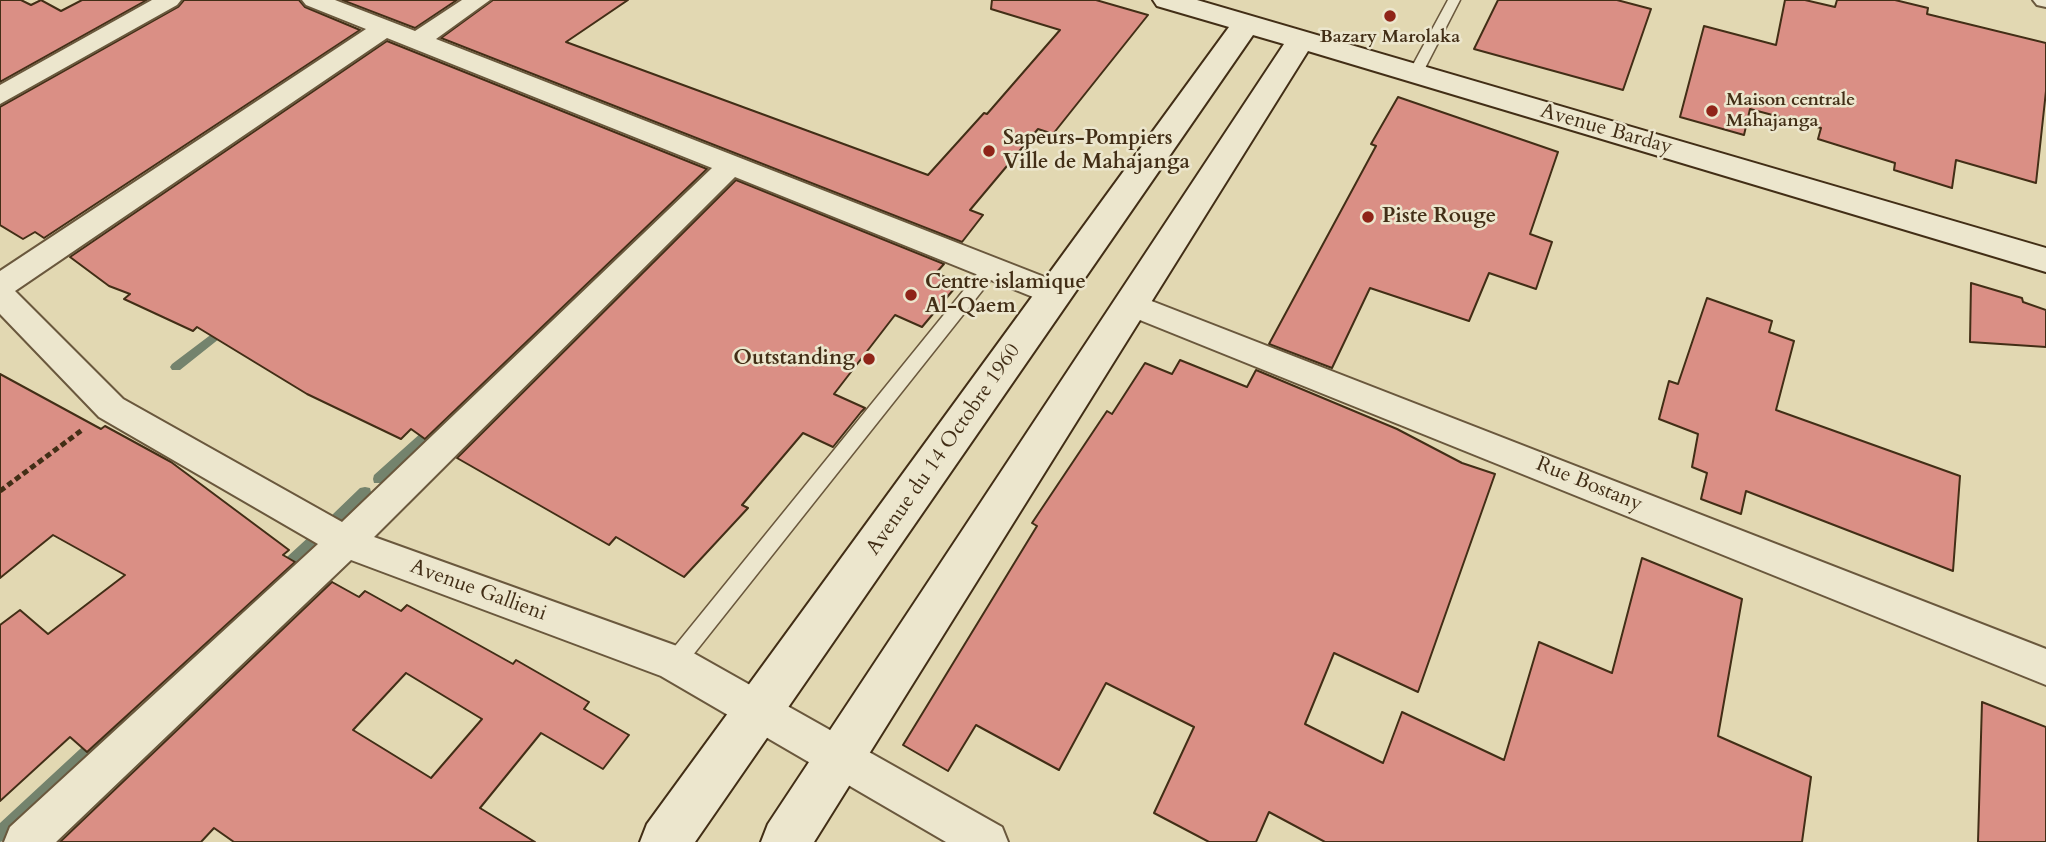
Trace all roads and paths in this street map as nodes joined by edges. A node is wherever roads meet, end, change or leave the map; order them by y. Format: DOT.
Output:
graph roads {
  1 [pos="169,0"];
  2 [pos="314,0"];
  3 [pos="478,0"];
  4 [pos="1454,0"];
  5 [pos="1184,2"];
  6 [pos="1247,23"];
  7 [pos="383,29"];
  8 [pos="417,41"];
  9 [pos="1300,41"];
  10 [pos="1415,74"];
  11 [pos="0,96"];
  12 [pos="730,166"];
  13 [pos="2046,260"];
  14 [pos="991,268"];
  15 [pos="0,286"];
  16 [pos="1054,293"];
  17 [pos="0,295"];
  18 [pos="1131,304"];
  19 [pos="111,408"];
  20 [pos="0,491"];
  21 [pos="345,542"];
  22 [pos="674,663"];
  23 [pos="2046,667"];
  24 [pos="758,712"];
  25 [pos="839,759"];
  26 [pos="25,842"];
  27 [pos="665,842"];
  28 [pos="786,842"];
  29 [pos="987,842"];
  1 -- 11 [label="street"];
  2 -- 7 [label="street"];
  3 -- 8 [label="street"];
  4 -- 10 [label="lane"];
  5 -- 6 [label="main road, Avenue Barday"];
  6 -- 9 [label="main road, Avenue Barday"];
  6 -- 16 [label="main road, Avenue du 14 Octobre 1960"];
  7 -- 8 [label="street"];
  7 -- 15 [label="street"];
  8 -- 12 [label="street"];
  9 -- 10 [label="main road, Avenue Barday"];
  9 -- 18 [label="main road"];
  10 -- 13 [label="main road, Avenue Barday"];
  12 -- 14 [label="street"];
  12 -- 21 [label="street"];
  14 -- 16 [label="street"];
  14 -- 22 [label="lane"];
  16 -- 24 [label="main road, Avenue du 14 Octobre 1960"];
  17 -- 19 [label="street, Avenue Gallieni"];
  18 -- 23 [label="street, Rue Bostany"];
  18 -- 25 [label="main road"];
  19 -- 20 [label="path"];
  19 -- 21 [label="street, Avenue Gallieni"];
  21 -- 22 [label="street, Avenue Gallieni"];
  21 -- 26 [label="street"];
  22 -- 24 [label="street, Avenue Gallieni"];
  24 -- 25 [label="street, Avenue Gallieni"];
  24 -- 27 [label="main road, Avenue du 14 Octobre 1960"];
  25 -- 28 [label="main road"];
  25 -- 29 [label="street, Avenue Gallieni"];
}
